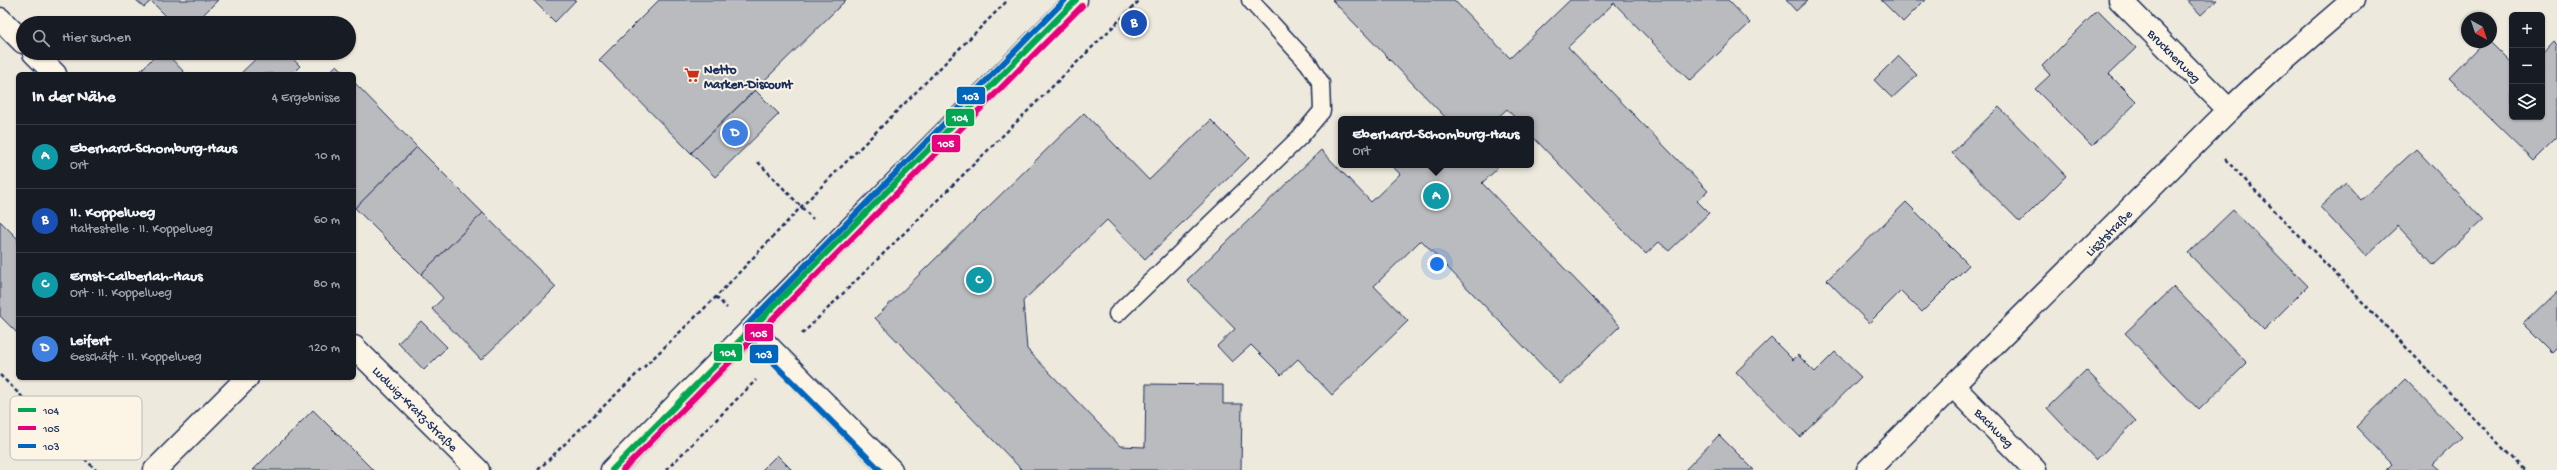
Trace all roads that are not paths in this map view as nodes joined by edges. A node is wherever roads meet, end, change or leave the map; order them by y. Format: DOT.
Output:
graph roads {
  1 [pos="1076,0"];
  2 [pos="1250,0"];
  3 [pos="2120,0"];
  4 [pos="2353,0"];
  5 [pos="0,19"];
  6 [pos="16,35"];
  7 [pos="41,60"];
  8 [pos="53,72"];
  9 [pos="2229,110"];
  10 [pos="1117,314"];
  11 [pos="752,330"];
  12 [pos="356,349"];
  13 [pos="245,380"];
  14 [pos="1953,386"];
  15 [pos="155,470"];
  16 [pos="478,470"];
  17 [pos="612,470"];
  18 [pos="891,470"];
  19 [pos="1868,470"];
  20 [pos="2035,470"];
  1 -- 11 [label="street"];
  2 -- 10 [label="lane"];
  3 -- 9 [label="street, Brucknerweg"];
  4 -- 9 [label="street, Lisztstraße"];
  5 -- 6 [label="street"];
  7 -- 8 [label="street"];
  9 -- 14 [label="street, Lisztstraße"];
  11 -- 17 [label="street"];
  11 -- 18 [label="street"];
  12 -- 16 [label="street, Ludwig-Kratz-Straße"];
  13 -- 15 [label="street"];
  14 -- 19 [label="street, Lisztstraße"];
  14 -- 20 [label="street, Bachweg"];
}
